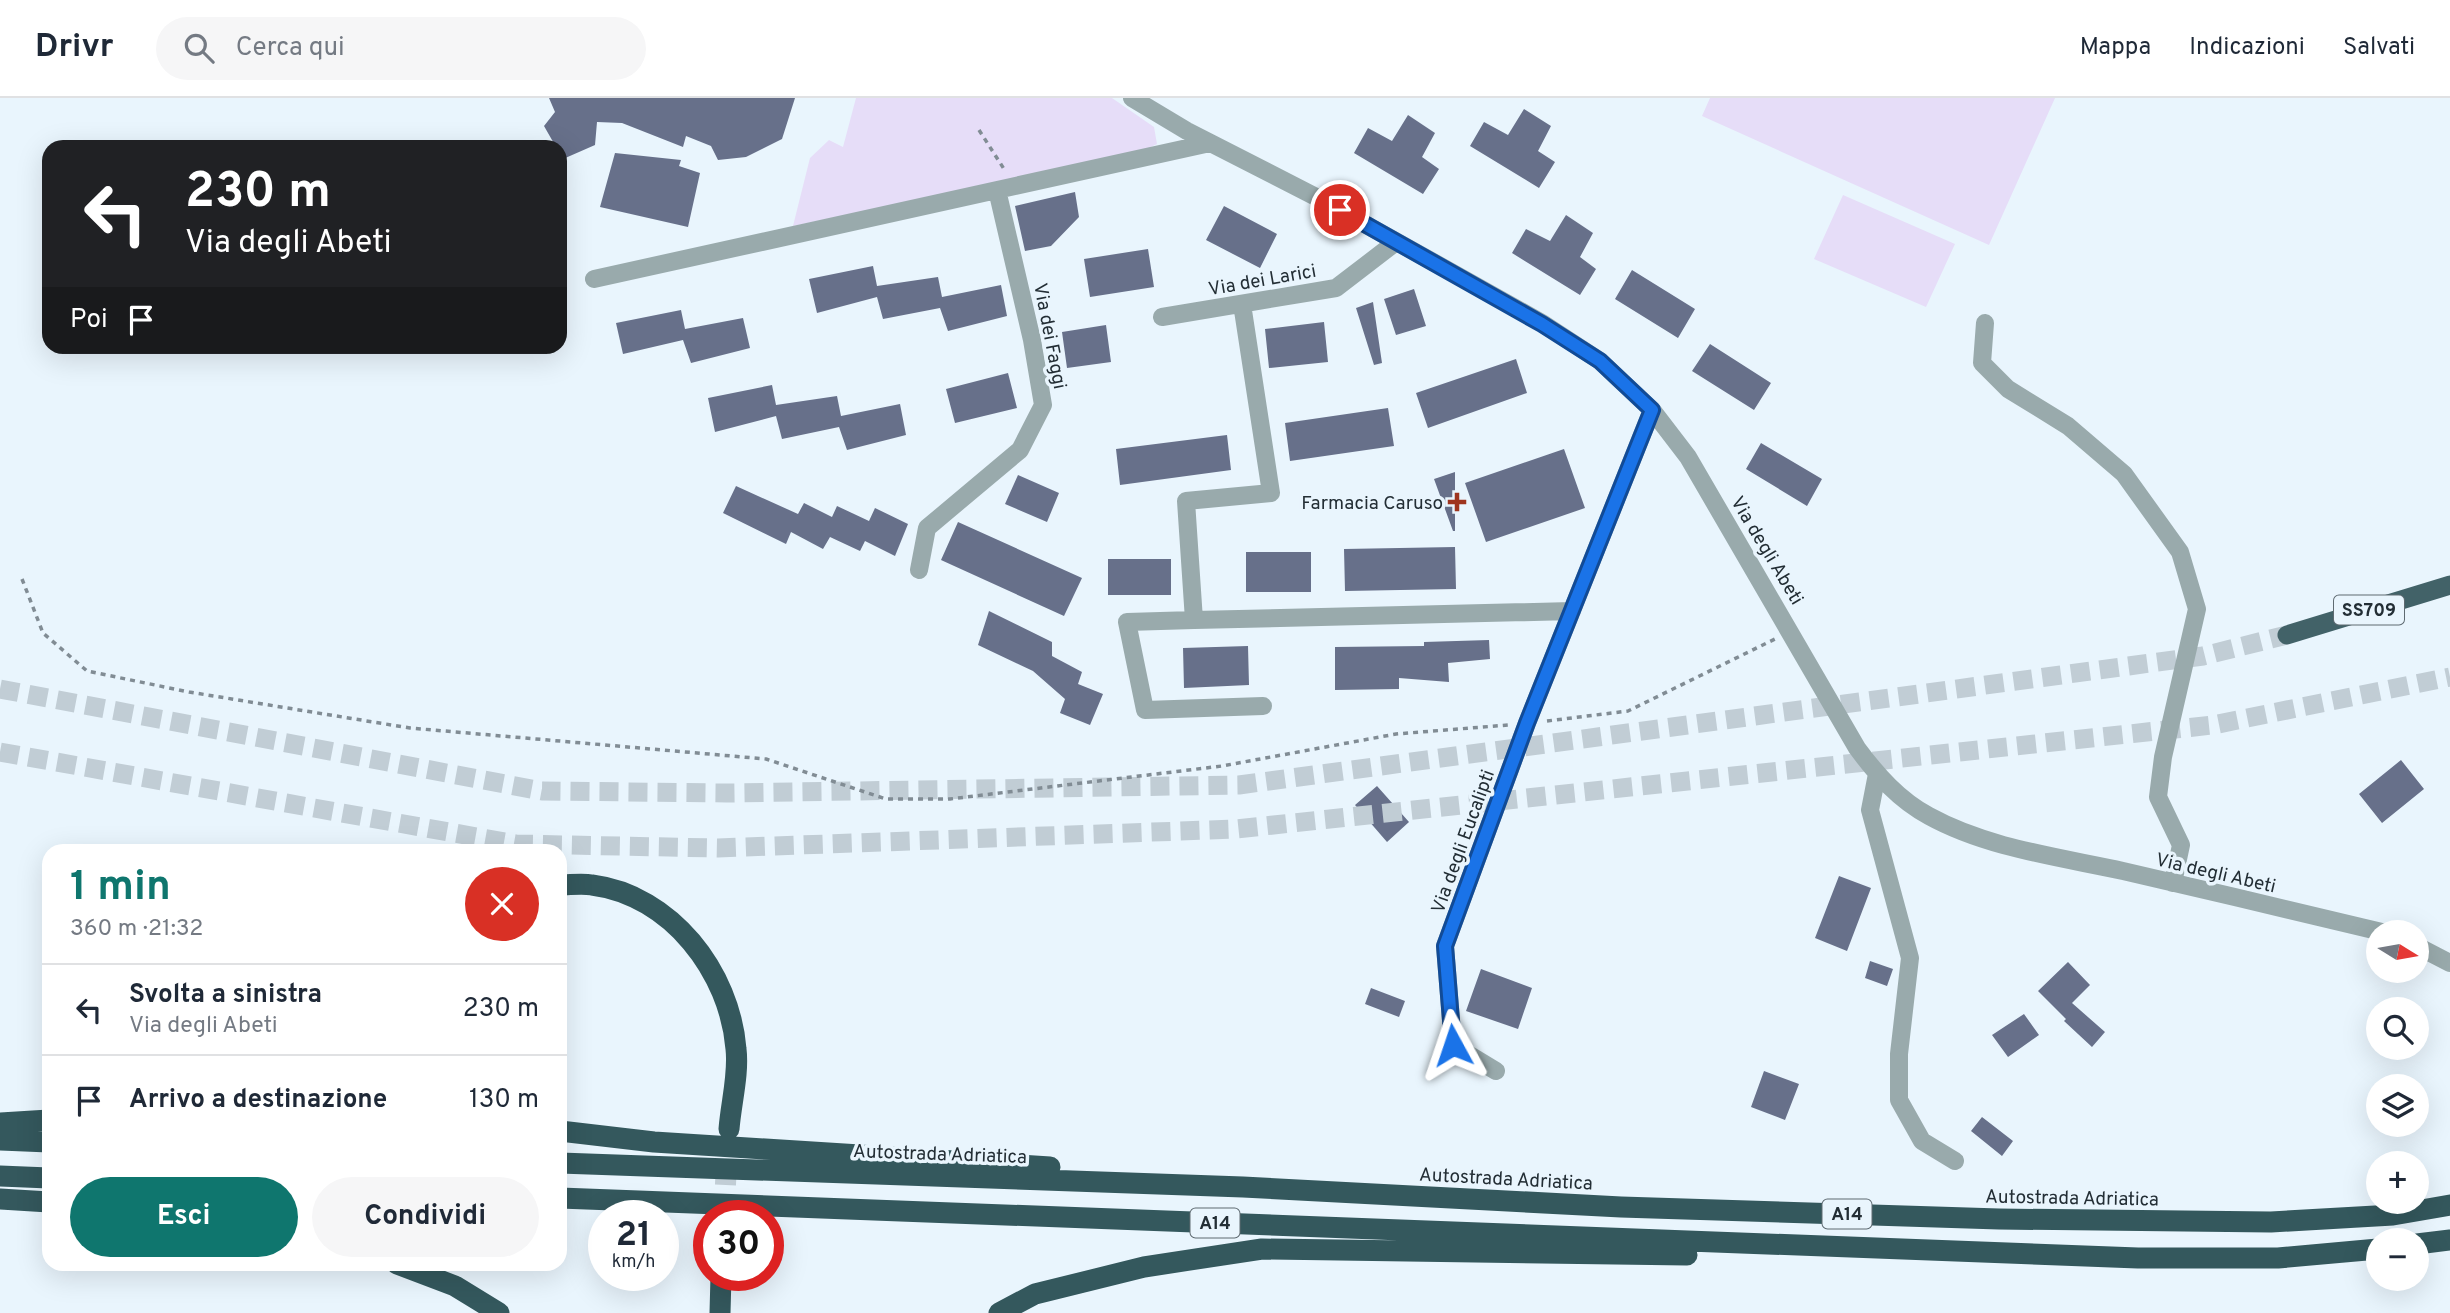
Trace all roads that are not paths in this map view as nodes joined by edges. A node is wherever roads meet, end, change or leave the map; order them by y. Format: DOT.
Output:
graph roads {
  1 [pos="1132,98"];
  2 [pos="1210,143"];
  3 [pos="1006,188"];
  4 [pos="1396,242"];
  5 [pos="594,279"];
  6 [pos="1242,304"];
  7 [pos="1162,317"];
  8 [pos="1985,323"];
  9 [pos="1652,410"];
  10 [pos="919,569"];
  11 [pos="2450,585"];
  12 [pos="1572,611"];
  13 [pos="1194,620"];
  14 [pos="2287,635"];
  15 [pos="1263,706"];
  16 [pos="1877,774"];
  17 [pos="2173,883"];
  18 [pos="567,885"];
  19 [pos="2366,928"];
  20 [pos="2429,952"];
  21 [pos="2450,963"];
  22 [pos="1496,1071"];
  23 [pos="42,1120"];
  24 [pos="0,1123"];
  25 [pos="729,1129"];
  26 [pos="567,1132"];
  27 [pos="0,1140"];
  28 [pos="42,1142"];
  29 [pos="1955,1161"];
  30 [pos="567,1163"];
  31 [pos="0,1176"];
  32 [pos="42,1178"];
  33 [pos="1243,1186"];
  34 [pos="567,1198"];
  35 [pos="0,1199"];
  36 [pos="42,1202"];
  37 [pos="2450,1205"];
  38 [pos="2450,1240"];
  39 [pos="2429,1243"];
  40 [pos="1871,1249"];
  41 [pos="2366,1250"];
  42 [pos="415,1271"];
  43 [pos="721,1291"];
  44 [pos="499,1313"];
  45 [pos="720,1313"];
  46 [pos="999,1313"];
  1 -- 2 [label="street, Via degli Abeti"];
  2 -- 3 [label="street"];
  2 -- 4 [label="street, Via degli Abeti"];
  3 -- 5 [label="street"];
  3 -- 10 [label="street, Via dei Faggi"];
  4 -- 6 [label="street, Via dei Larici"];
  4 -- 9 [label="street, Via degli Abeti"];
  6 -- 7 [label="street, Via dei Larici"];
  6 -- 13 [label="street"];
  8 -- 17 [label="street"];
  9 -- 12 [label="street, Via degli Eucalipti"];
  9 -- 16 [label="street, Via degli Abeti"];
  11 -- 14 [label="highway, SS709"];
  12 -- 13 [label="street"];
  12 -- 22 [label="street, Via degli Eucalipti"];
  13 -- 15 [label="street"];
  16 -- 17 [label="street, Via degli Abeti"];
  16 -- 29 [label="street"];
  17 -- 19 [label="street, Via degli Abeti"];
  18 -- 25 [label="highway"];
  20 -- 21 [label="street"];
  23 -- 24 [label="highway"];
  26 -- 33 [label="highway"];
  27 -- 28 [label="highway"];
  30 -- 33 [label="highway, Autostrada Adriatica / A14"];
  31 -- 32 [label="highway"];
  33 -- 37 [label="highway, Autostrada Adriatica / A14"];
  34 -- 40 [label="highway, A14"];
  35 -- 36 [label="highway"];
  38 -- 39 [label="highway"];
  40 -- 41 [label="highway, A14"];
  40 -- 46 [label="highway"];
  42 -- 44 [label="highway"];
  43 -- 45 [label="highway"];
}
